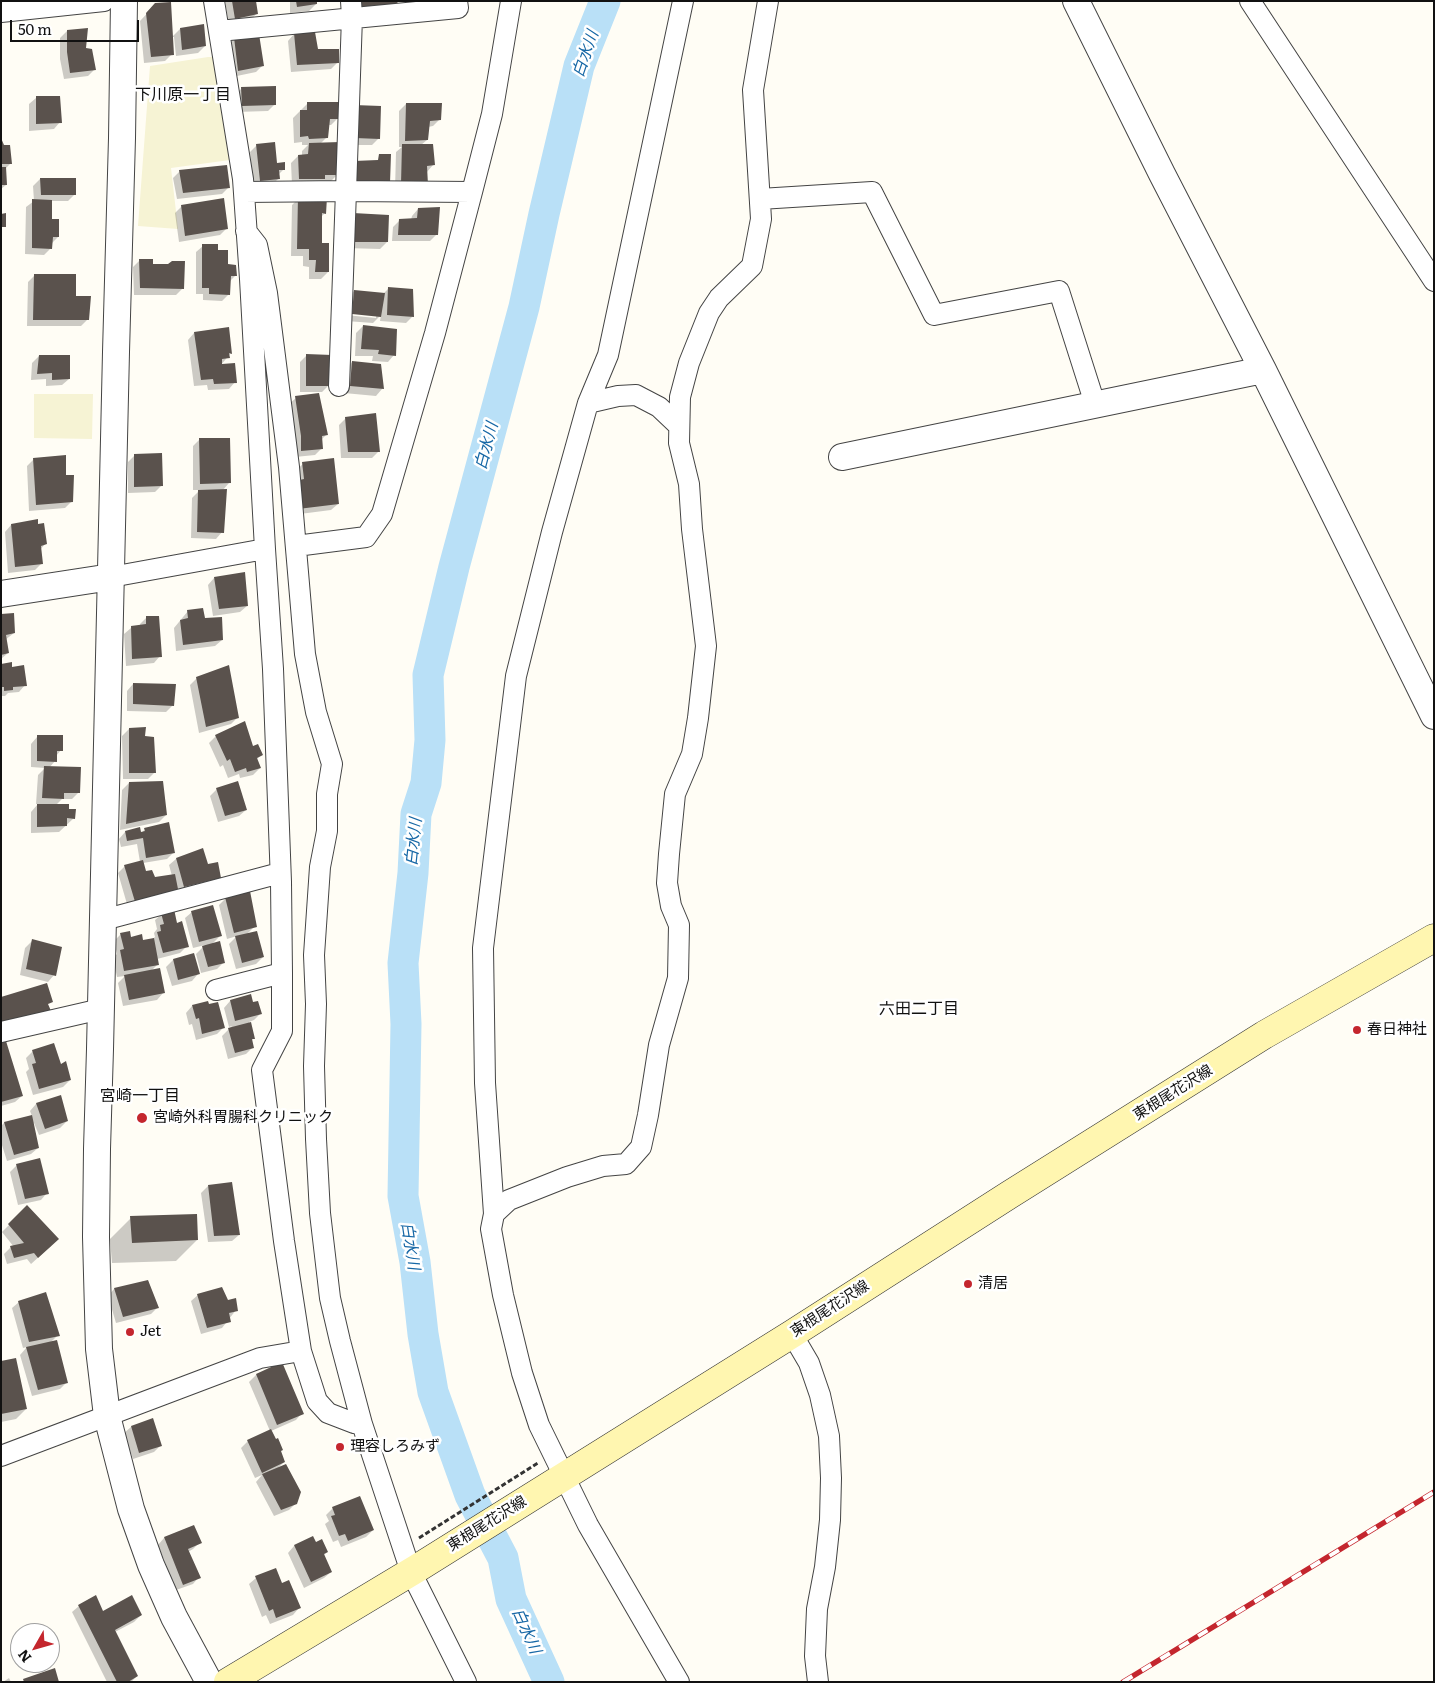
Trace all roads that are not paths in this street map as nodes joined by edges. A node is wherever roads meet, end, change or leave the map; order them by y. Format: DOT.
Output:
graph roads {
  1 [pos="104,1"];
  2 [pos="124,1"];
  3 [pos="214,1"];
  4 [pos="458,1"];
  5 [pos="511,1"];
  6 [pos="683,1"];
  7 [pos="768,1"];
  8 [pos="1076,1"];
  9 [pos="1250,1"];
  10 [pos="351,9"];
  11 [pos="1,12"];
  12 [pos="218,31"];
  13 [pos="346,191"];
  14 [pos="244,192"];
  15 [pos="472,192"];
  16 [pos="760,199"];
  17 [pos="246,231"];
  18 [pos="1434,281"];
  19 [pos="1263,370"];
  20 [pos="339,386"];
  21 [pos="588,403"];
  22 [pos="1095,404"];
  23 [pos="678,425"];
  24 [pos="842,457"];
  25 [pos="296,546"];
  26 [pos="265,549"];
  27 [pos="111,576"];
  28 [pos="1,594"];
  29 [pos="1434,716"];
  30 [pos="280,873"];
  31 [pos="103,920"];
  32 [pos="1434,938"];
  33 [pos="282,973"];
  34 [pos="216,990"];
  35 [pos="101,1009"];
  36 [pos="1,1032"];
  37 [pos="494,1214"];
  38 [pos="792,1334"];
  39 [pos="301,1351"];
  40 [pos="107,1416"];
  41 [pos="362,1424"];
  42 [pos="1,1456"];
  43 [pos="554,1473"];
  44 [pos="414,1570"];
  45 [pos="209,1682"];
  46 [pos="228,1682"];
  47 [pos="466,1682"];
  48 [pos="678,1682"];
  49 [pos="818,1682"];
  1 -- 11 [label="street"];
  2 -- 27 [label="street"];
  3 -- 12 [label="street"];
  4 -- 10 [label="street"];
  5 -- 15 [label="street"];
  6 -- 21 [label="street"];
  7 -- 16 [label="street"];
  8 -- 19 [label="street"];
  9 -- 18 [label="street"];
  10 -- 12 [label="street"];
  10 -- 13 [label="street"];
  12 -- 14 [label="street"];
  13 -- 14 [label="street"];
  13 -- 15 [label="street"];
  13 -- 20 [label="street"];
  14 -- 17 [label="street"];
  15 -- 25 [label="street"];
  16 -- 22 [label="street"];
  16 -- 23 [label="street"];
  17 -- 25 [label="street"];
  17 -- 26 [label="street"];
  19 -- 22 [label="street"];
  19 -- 29 [label="street"];
  21 -- 23 [label="street"];
  21 -- 37 [label="street"];
  22 -- 24 [label="street"];
  23 -- 37 [label="street"];
  25 -- 41 [label="street"];
  26 -- 27 [label="street"];
  26 -- 30 [label="street"];
  27 -- 28 [label="street"];
  27 -- 31 [label="street"];
  30 -- 31 [label="street"];
  30 -- 33 [label="street"];
  31 -- 35 [label="street"];
  32 -- 38 [label="main road, 東根尾花沢線"];
  33 -- 34 [label="street"];
  33 -- 39 [label="street"];
  35 -- 36 [label="street"];
  35 -- 40 [label="street"];
  37 -- 43 [label="street"];
  38 -- 43 [label="main road, 東根尾花沢線"];
  38 -- 49 [label="street"];
  39 -- 40 [label="street"];
  39 -- 41 [label="street"];
  40 -- 42 [label="street"];
  40 -- 45 [label="street"];
  41 -- 44 [label="street"];
  43 -- 44 [label="main road, 東根尾花沢線"];
  43 -- 48 [label="street"];
  44 -- 46 [label="main road, 東根尾花沢線"];
  44 -- 47 [label="street"];
}
